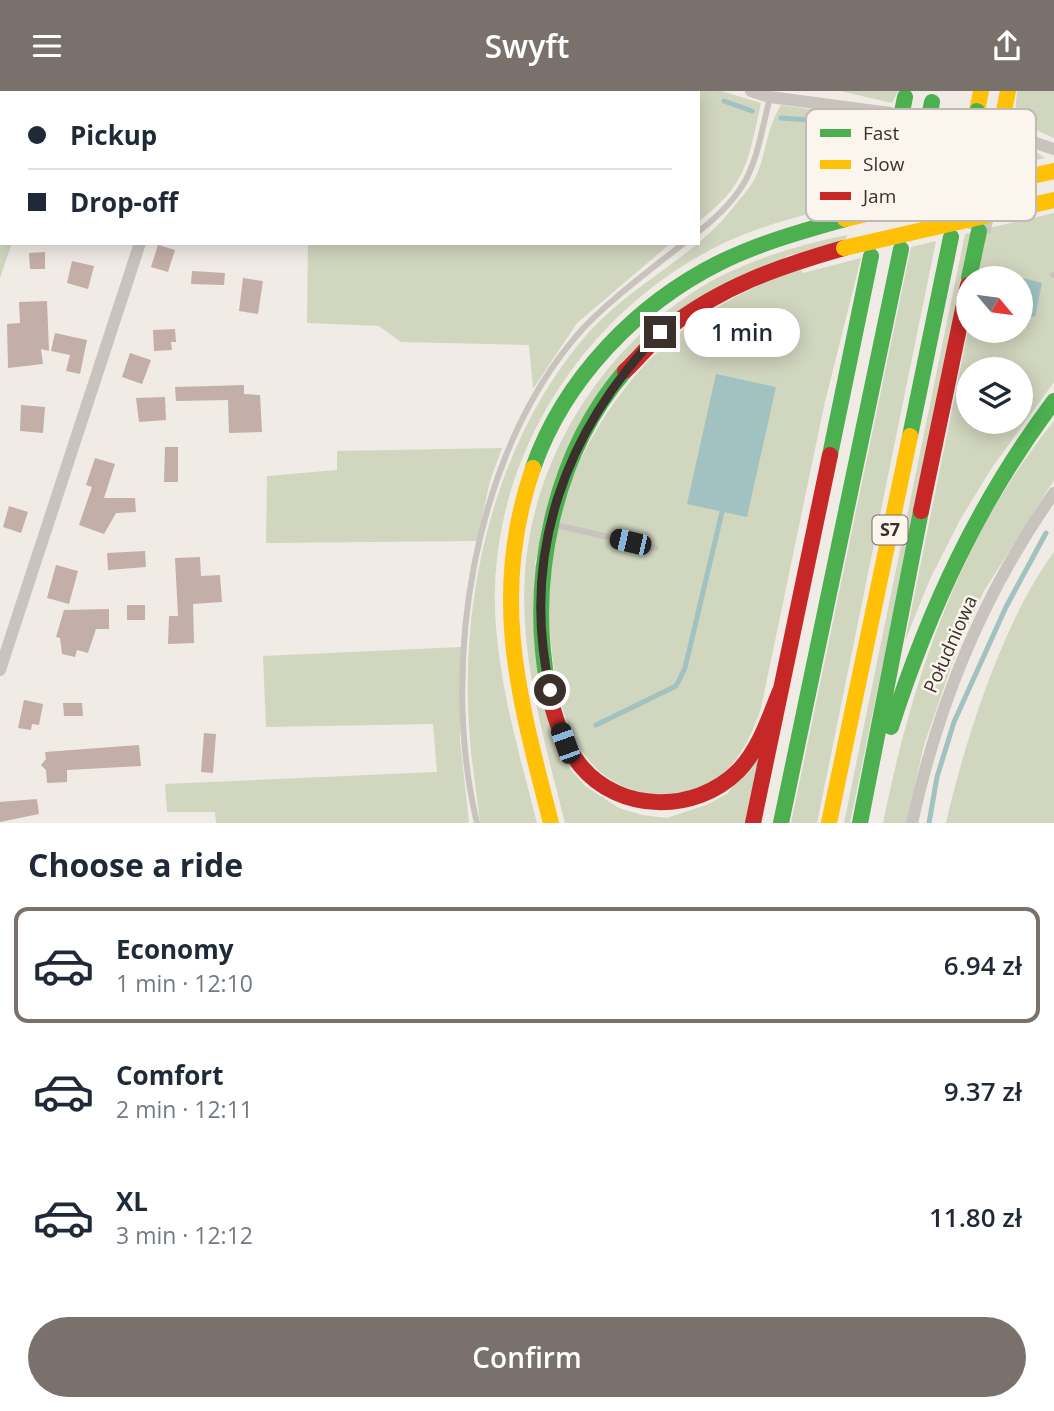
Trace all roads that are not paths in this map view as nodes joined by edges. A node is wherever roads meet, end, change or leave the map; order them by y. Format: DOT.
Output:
graph roads {
  1 [pos="751,91"];
  2 [pos="981,91"];
  3 [pos="1008,91"];
  4 [pos="770,97"];
  5 [pos="860,109"];
  6 [pos="977,109"];
  7 [pos="1004,109"];
  8 [pos="1036,143"];
  9 [pos="1054,149"];
  10 [pos="1054,171"];
  11 [pos="1036,175"];
  12 [pos="1054,200"];
  13 [pos="1036,204"];
  14 [pos="839,221"];
  15 [pos="962,221"];
  16 [pos="700,230"];
  17 [pos="979,231"];
  18 [pos="950,237"];
  19 [pos="139,245"];
  20 [pos="682,245"];
  21 [pos="901,249"];
  22 [pos="871,256"];
  23 [pos="972,266"];
  24 [pos="956,343"];
  25 [pos="1054,401"];
  26 [pos="1054,493"];
  27 [pos="549,523"];
  28 [pos="656,548"];
  29 [pos="0,670"];
  30 [pos="780,691"];
  31 [pos="477,823"];
  32 [pos="551,823"];
  33 [pos="753,823"];
  34 [pos="781,823"];
  35 [pos="829,823"];
  36 [pos="860,823"];
  37 [pos="912,823"];
  1 -- 4 [label="street"];
  2 -- 6 [label="highway, bridge"];
  3 -- 7 [label="highway, bridge"];
  4 -- 5 [label="street"];
  4 -- 16 [label="lane"];
  8 -- 9 [label="street"];
  10 -- 11 [label="highway, bridge"];
  12 -- 13 [label="highway, bridge"];
  14 -- 32 [label="highway, bridge"];
  15 -- 27 [label="highway, bridge"];
  17 -- 23 [label="highway"];
  18 -- 35 [label="highway, S7"];
  19 -- 29 [label="street"];
  20 -- 31 [label="lane"];
  21 -- 34 [label="highway, S7"];
  22 -- 30 [label="highway"];
  24 -- 36 [label="highway"];
  25 -- 36 [label="highway"];
  26 -- 37 [label="street, Południowa"];
  27 -- 28 [label="lane"];
  27 -- 30 [label="highway"];
  30 -- 33 [label="highway"];
}
